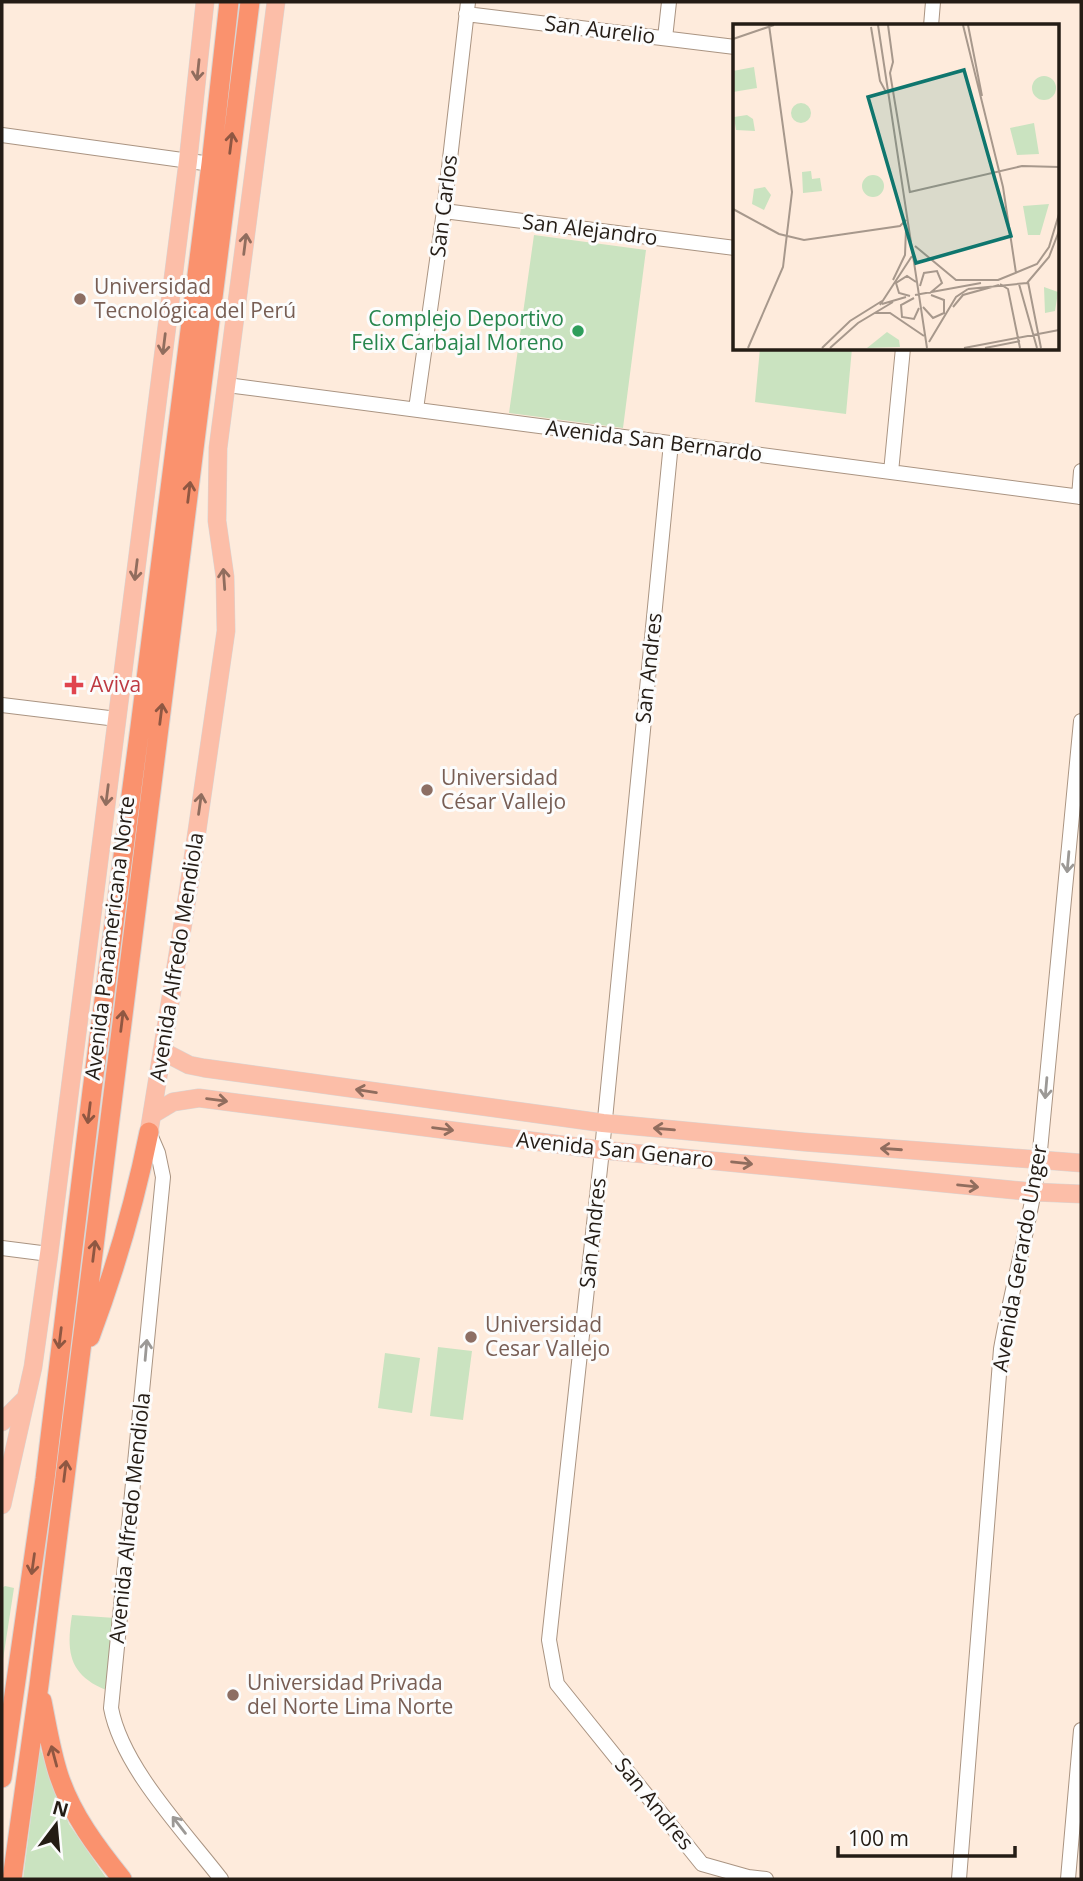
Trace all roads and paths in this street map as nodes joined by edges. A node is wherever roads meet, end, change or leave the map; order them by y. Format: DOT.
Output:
graph roads {
  1 [pos="205,2"];
  2 [pos="229,2"];
  3 [pos="250,2"];
  4 [pos="276,2"];
  5 [pos="669,2"];
  6 [pos="933,2"];
  7 [pos="467,8"];
  8 [pos="930,24"];
  9 [pos="665,38"];
  10 [pos="733,47"];
  11 [pos="2,135"];
  12 [pos="188,161"];
  13 [pos="211,164"];
  14 [pos="444,211"];
  15 [pos="733,248"];
  16 [pos="903,350"];
  17 [pos="227,385"];
  18 [pos="416,409"];
  19 [pos="671,443"];
  20 [pos="1081,471"];
  21 [pos="891,472"];
  22 [pos="1080,497"];
  23 [pos="2,705"];
  24 [pos="117,719"];
  25 [pos="1081,721"];
  26 [pos="162,1051"];
  27 [pos="405,1097"];
  28 [pos="151,1123"];
  29 [pos="603,1123"];
  30 [pos="401,1124"];
  31 [pos="602,1150"];
  32 [pos="1039,1161"];
  33 [pos="1081,1163"];
  34 [pos="1034,1192"];
  35 [pos="1081,1194"];
  36 [pos="2,1248"];
  37 [pos="49,1254"];
  38 [pos="79,1367"];
  39 [pos="24,1400"];
  40 [pos="2,1422"];
  41 [pos="2,1505"];
  42 [pos="39,1685"];
  43 [pos="1081,1730"];
  44 [pos="4,1754"];
  45 [pos="2,1778"];
  46 [pos="12,1879"];
  47 [pos="122,1879"];
  48 [pos="221,1879"];
  49 [pos="766,1879"];
  50 [pos="959,1879"];
  51 [pos="1068,1879"];
  1 -- 12 [label="main road, one-way"];
  2 -- 13 [label="highway, Avenida Panamericana Norte"];
  38 -- 3 [label="highway, Avenida Panamericana Norte, one-way"];
  17 -- 4 [label="main road, Avenida Alfredo Mendiola, one-way"];
  5 -- 9 [label="street"];
  6 -- 8 [label="street"];
  7 -- 9 [label="street, San Aurelio"];
  7 -- 14 [label="street, San Carlos"];
  9 -- 10 [label="street, San Aurelio"];
  11 -- 12 [label="street"];
  12 -- 13 [label="street"];
  12 -- 24 [label="main road, one-way"];
  13 -- 44 [label="highway, Avenida Panamericana Norte, one-way"];
  14 -- 15 [label="street, San Alejandro"];
  14 -- 18 [label="street, San Carlos"];
  16 -- 21 [label="street"];
  17 -- 18 [label="street, Avenida San Bernardo"];
  26 -- 17 [label="main road, Avenida Alfredo Mendiola, one-way"];
  18 -- 19 [label="street, Avenida San Bernardo"];
  19 -- 21 [label="street, Avenida San Bernardo"];
  19 -- 29 [label="street, San Andres"];
  20 -- 22 [label="street"];
  21 -- 22 [label="street, Avenida San Bernardo"];
  23 -- 24 [label="street"];
  24 -- 37 [label="main road, one-way"];
  25 -- 32 [label="street, Avenida Gerardo Unger, one-way"];
  27 -- 26 [label="main road, Avenida San Genaro, one-way"];
  26 -- 28 [label="main road, Avenida Alfredo Mendiola"];
  27 -- 29 [label="main road, Avenida San Genaro"];
  27 -- 30 [label="main road"];
  28 -- 30 [label="main road, Avenida San Genaro, one-way"];
  28 -- 38 [label="highway"];
  48 -- 28 [label="street, Avenida Alfredo Mendiola, one-way"];
  29 -- 31 [label="street, San Andres"];
  32 -- 29 [label="main road, Avenida San Genaro, one-way"];
  30 -- 31 [label="main road, Avenida San Genaro, one-way"];
  31 -- 34 [label="main road, Avenida San Genaro, one-way"];
  31 -- 49 [label="street, San Andres"];
  32 -- 33 [label="main road, Avenida San Genaro"];
  32 -- 34 [label="street, Avenida Gerardo Unger"];
  34 -- 35 [label="main road, Avenida San Genaro"];
  34 -- 50 [label="street, Avenida Gerardo Unger"];
  36 -- 37 [label="street"];
  37 -- 39 [label="main road"];
  42 -- 38 [label="highway, Avenida Panamericana Norte, one-way"];
  39 -- 40 [label="main road"];
  39 -- 41 [label="main road"];
  42 -- 46 [label="highway, Avenida Panamericana Norte"];
  47 -- 42 [label="highway, one-way"];
  43 -- 51 [label="street"];
  44 -- 45 [label="highway, Avenida Panamericana Norte"];
}
